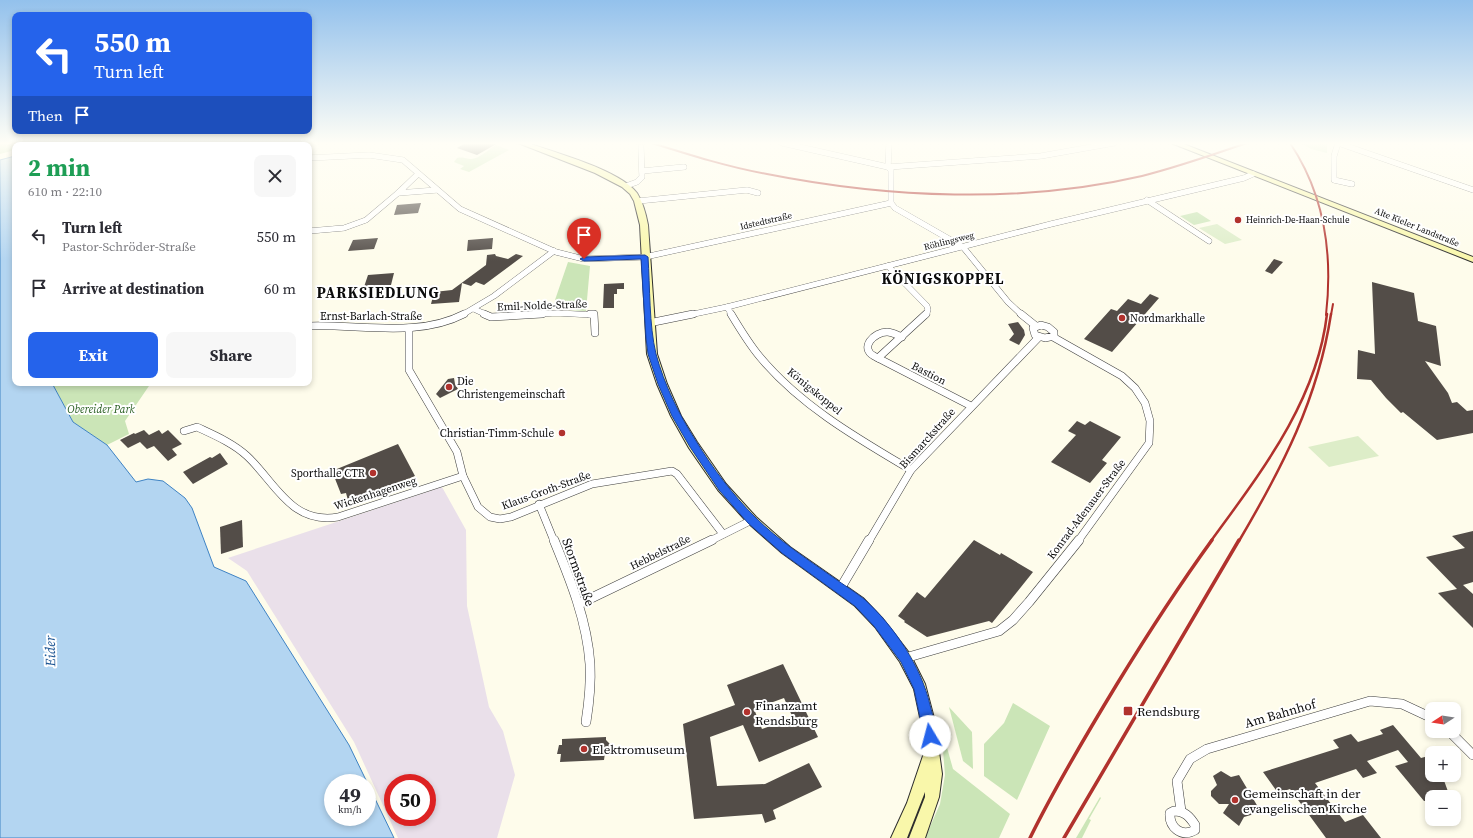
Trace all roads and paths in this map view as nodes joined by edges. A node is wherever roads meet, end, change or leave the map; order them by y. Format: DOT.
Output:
graph roads {
  1 [pos="410,182"];
  2 [pos="428,182"];
  3 [pos="619,182"];
  4 [pos="636,182"];
  5 [pos="890,182"];
  6 [pos="1226,182"];
  7 [pos="1274,182"];
  8 [pos="1343,182"];
  9 [pos="1450,182"];
  10 [pos="1352,184"];
  11 [pos="626,186"];
  12 [pos="437,190"];
  13 [pos="1473,190"];
  14 [pos="758,193"];
  15 [pos="398,194"];
  16 [pos="1147,200"];
  17 [pos="638,201"];
  18 [pos="891,203"];
  19 [pos="312,231"];
  20 [pos="1209,241"];
  21 [pos="962,247"];
  22 [pos="554,251"];
  23 [pos="645,257"];
  24 [pos="1473,260"];
  25 [pos="888,266"];
  26 [pos="727,306"];
  27 [pos="474,309"];
  28 [pos="649,323"];
  29 [pos="312,326"];
  30 [pos="1036,326"];
  31 [pos="410,328"];
  32 [pos="595,333"];
  33 [pos="902,337"];
  34 [pos="1039,337"];
  35 [pos="1053,337"];
  36 [pos="878,358"];
  37 [pos="971,406"];
  38 [pos="184,431"];
  39 [pos="910,470"];
  40 [pos="463,476"];
  41 [pos="539,504"];
  42 [pos="752,520"];
  43 [pos="723,534"];
  44 [pos="840,589"];
  45 [pos="579,604"];
  46 [pos="905,658"];
  47 [pos="1425,714"];
  48 [pos="586,722"];
  49 [pos="1456,738"];
  50 [pos="931,751"];
  51 [pos="1473,755"];
  52 [pos="1181,811"];
  53 [pos="899,838"];
  54 [pos="917,838"];
  1 -- 15 [label="street"];
  2 -- 12 [label="street, Idstedtstraße"];
  3 -- 11 [label="main road"];
  4 -- 11 [label="street"];
  5 -- 18 [label="street"];
  6 -- 16 [label="street, Röhlingsweg"];
  7 -- 24 [label="main road, Alte Kieler Landstraße"];
  8 -- 10 [label="street"];
  9 -- 13 [label="street"];
  11 -- 17 [label="main road"];
  12 -- 15 [label="street"];
  12 -- 22 [label="street, Idstedtstraße"];
  14 -- 17 [label="street"];
  15 -- 19 [label="street"];
  16 -- 20 [label="street"];
  16 -- 21 [label="street, Röhlingsweg"];
  17 -- 23 [label="main road"];
  18 -- 21 [label="street"];
  18 -- 23 [label="street, Idstedtstraße"];
  21 -- 25 [label="street, Röhlingsweg"];
  21 -- 30 [label="street"];
  22 -- 23 [label="street, Idstedtstraße"];
  22 -- 27 [label="street, Ernst-Barlach-Straße"];
  23 -- 28 [label="main road"];
  25 -- 26 [label="street, Röhlingsweg"];
  25 -- 33 [label="street"];
  26 -- 28 [label="street, Röhlingsweg"];
  26 -- 39 [label="street, Königskoppel"];
  27 -- 31 [label="street, Ernst-Barlach-Straße"];
  27 -- 32 [label="street, Emil-Nolde-Straße"];
  28 -- 42 [label="main road"];
  29 -- 31 [label="street, Ernst-Barlach-Straße"];
  30 -- 34 [label="street"];
  30 -- 35 [label="street"];
  31 -- 40 [label="street"];
  33 -- 36 [label="street"];
  33 -- 36 [label="street"];
  34 -- 35 [label="street"];
  34 -- 37 [label="street, Bismarckstraße"];
  35 -- 46 [label="street, Konrad-Adenauer-Straße"];
  36 -- 37 [label="street, Bastion"];
  37 -- 39 [label="street, Bismarckstraße"];
  38 -- 40 [label="street, Wickenhagenweg"];
  39 -- 44 [label="street, Bismarckstraße"];
  40 -- 41 [label="street, Klaus-Groth-Straße"];
  41 -- 43 [label="street, Klaus-Groth-Straße"];
  41 -- 45 [label="street, Stormstraße"];
  42 -- 43 [label="street, Hebbelstraße"];
  42 -- 44 [label="main road"];
  43 -- 45 [label="street, Hebbelstraße"];
  44 -- 46 [label="main road"];
  45 -- 48 [label="street, Stormstraße"];
  46 -- 50 [label="main road"];
  47 -- 52 [label="street, Am Bahnhof"];
  49 -- 51 [label="street"];
  50 -- 53 [label="main road"];
  50 -- 54 [label="main road"];
}
